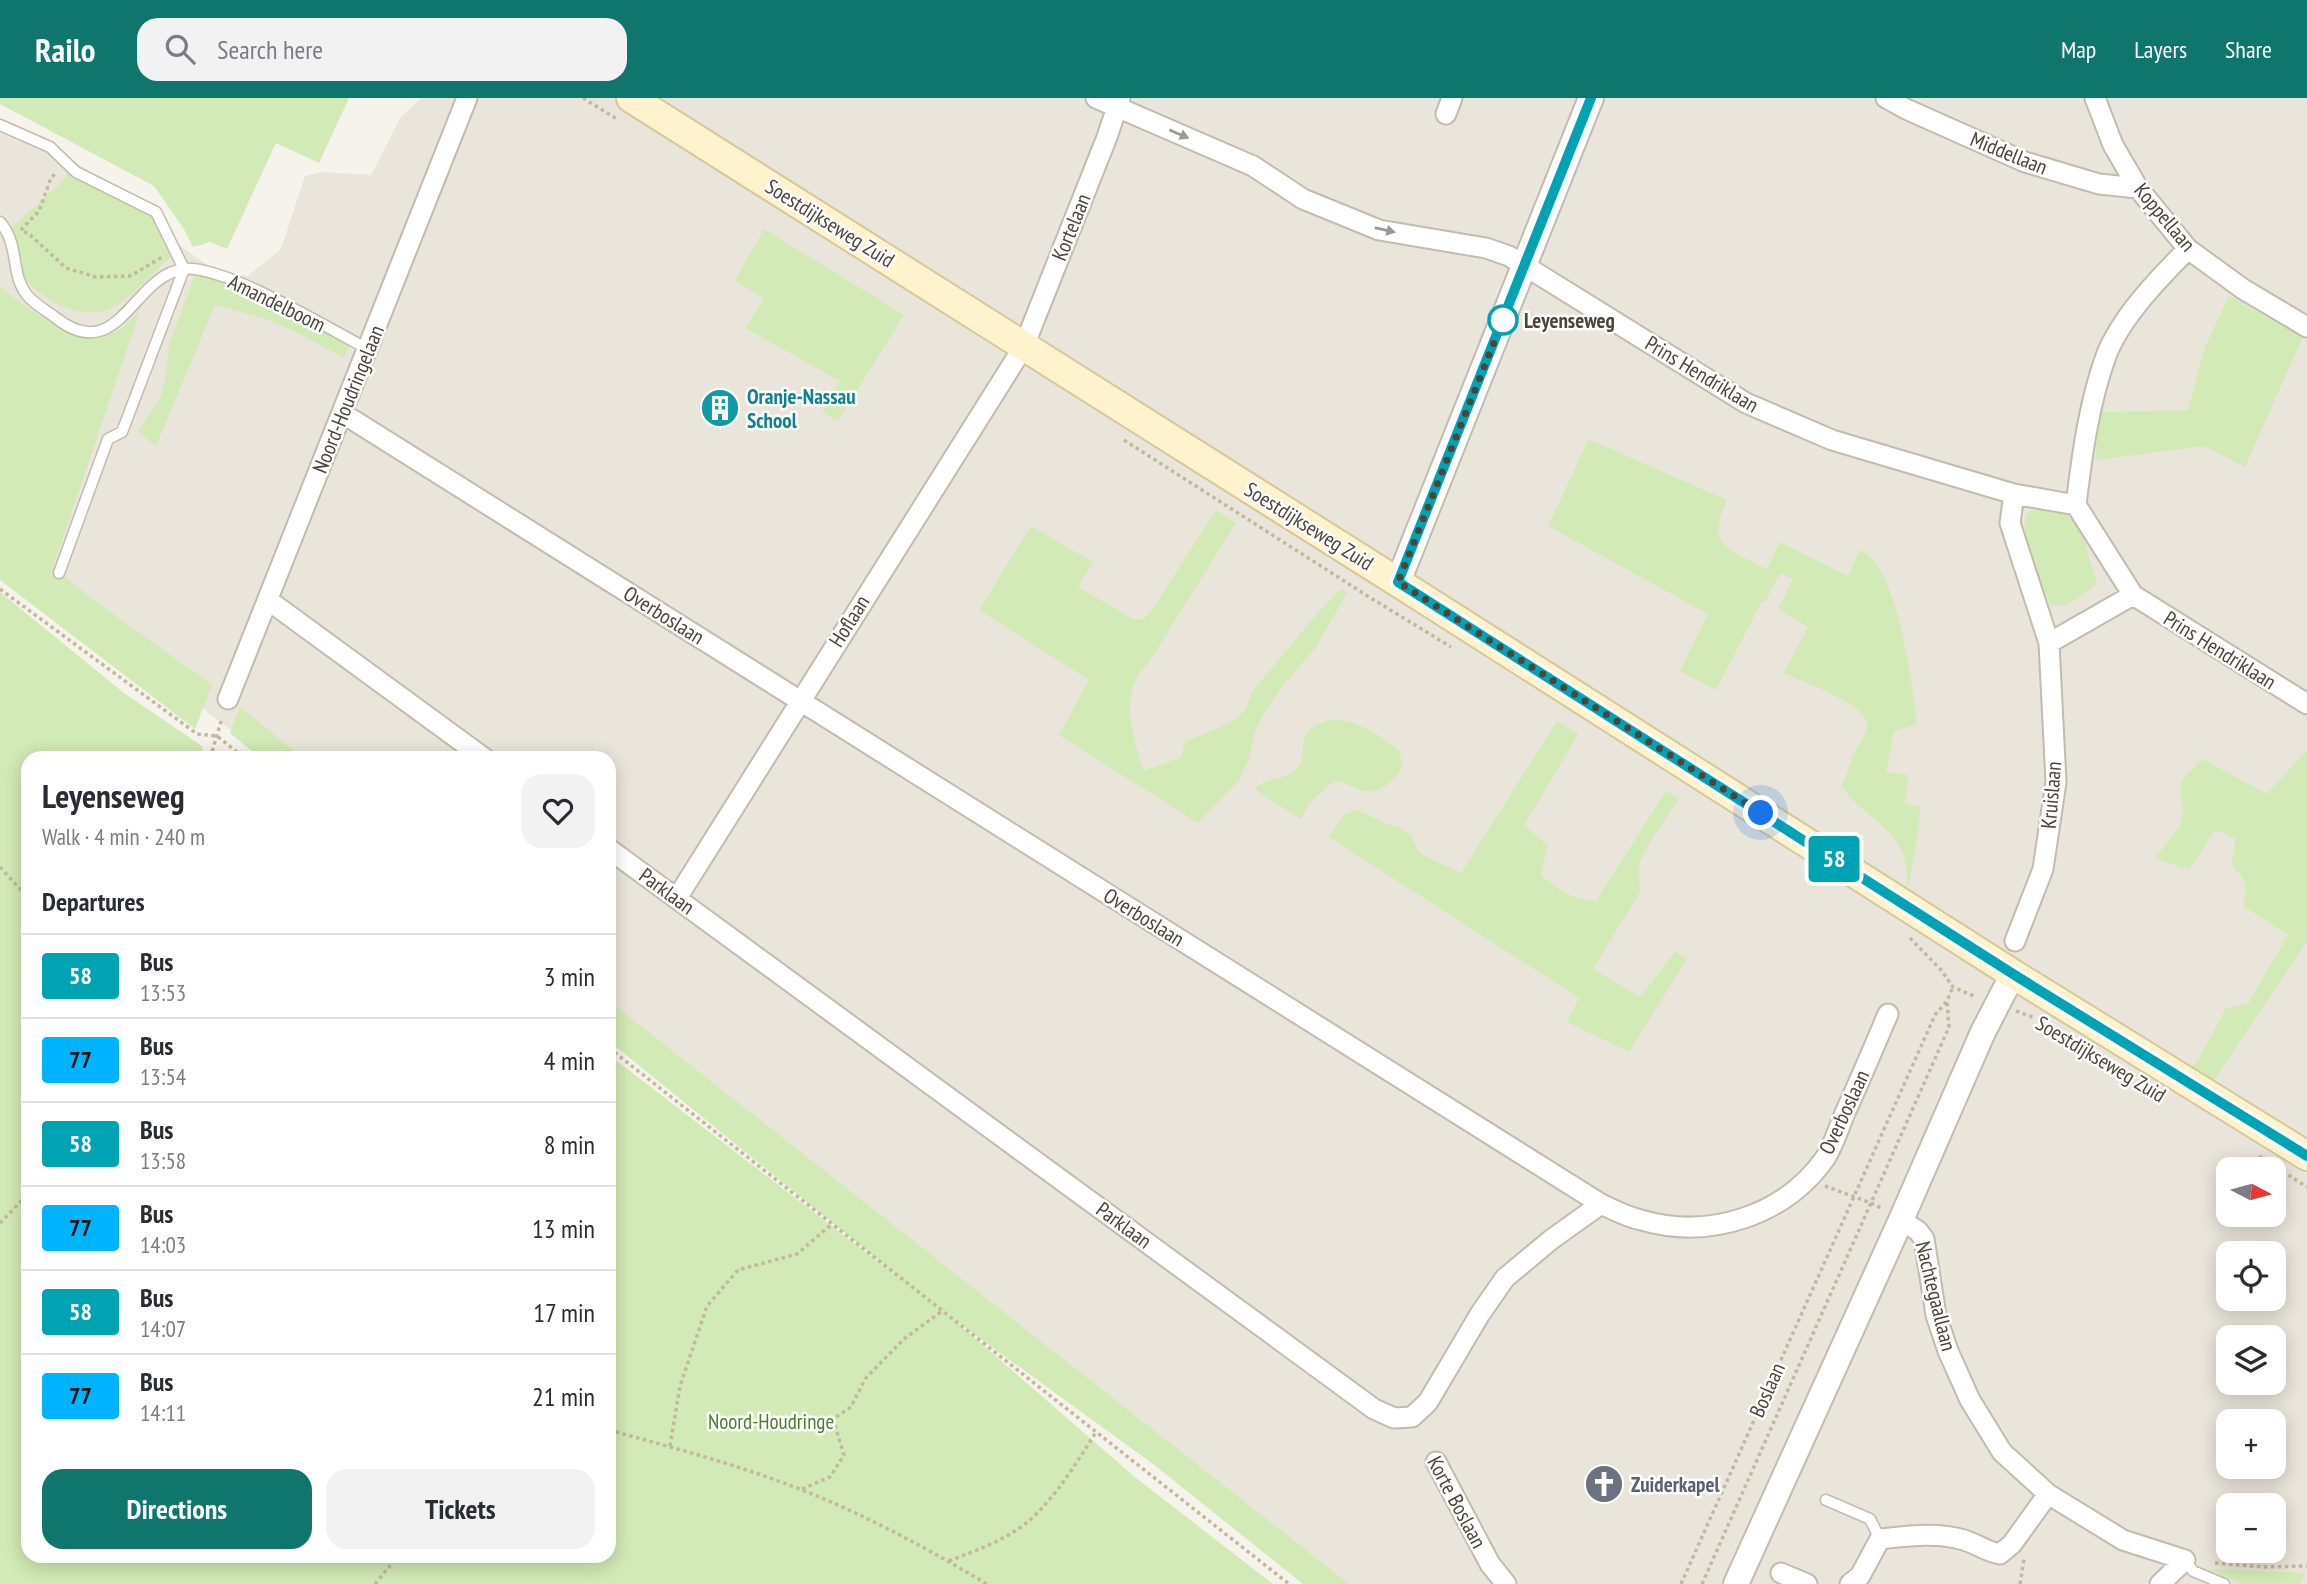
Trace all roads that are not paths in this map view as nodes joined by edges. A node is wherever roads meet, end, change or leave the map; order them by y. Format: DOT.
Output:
graph roads {
  1 [pos="467,98"];
  2 [pos="631,98"];
  3 [pos="1096,98"];
  4 [pos="1591,98"];
  5 [pos="1886,98"];
  6 [pos="2095,98"];
  7 [pos="1118,103"];
  8 [pos="0,125"];
  9 [pos="2138,188"];
  10 [pos="0,222"];
  11 [pos="2188,249"];
  12 [pos="1517,260"];
  13 [pos="184,269"];
  14 [pos="2307,327"];
  15 [pos="1024,346"];
  16 [pos="368,349"];
  17 [pos="342,413"];
  18 [pos="2014,494"];
  19 [pos="2076,505"];
  20 [pos="60,573"];
  21 [pos="1398,582"];
  22 [pos="2133,595"];
  23 [pos="268,600"];
  24 [pos="2049,643"];
  25 [pos="228,699"];
  26 [pos="800,700"];
  27 [pos="2307,704"];
  28 [pos="474,751"];
  29 [pos="616,854"];
  30 [pos="677,898"];
  31 [pos="2015,941"];
  32 [pos="2013,974"];
  33 [pos="1888,1014"];
  34 [pos="2307,1156"];
  35 [pos="1601,1204"];
  36 [pos="1901,1220"];
  37 [pos="1436,1462"];
  38 [pos="2048,1494"];
  39 [pos="1826,1500"];
  40 [pos="1880,1539"];
  41 [pos="2185,1560"];
  42 [pos="1782,1573"];
  43 [pos="1506,1584"];
  44 [pos="1736,1584"];
  45 [pos="1807,1584"];
  46 [pos="1850,1584"];
  47 [pos="2160,1584"];
  48 [pos="2224,1584"];
  1 -- 16 [label="street, Noord-Houdringelaan"];
  2 -- 15 [label="main road, Soestdijkseweg Zuid"];
  3 -- 7 [label="street, Prins Hendriklaan"];
  4 -- 12 [label="street"];
  5 -- 9 [label="street, Middellaan"];
  6 -- 9 [label="street, Koppellaan"];
  7 -- 12 [label="street, Prins Hendriklaan, one-way"];
  7 -- 15 [label="street, Kortelaan"];
  8 -- 13 [label="lane"];
  9 -- 11 [label="street, Koppellaan"];
  10 -- 13 [label="lane"];
  11 -- 14 [label="street, Koppellaan"];
  11 -- 19 [label="street"];
  12 -- 18 [label="street, Prins Hendriklaan"];
  12 -- 21 [label="street"];
  13 -- 16 [label="lane, Amandelboom"];
  13 -- 20 [label="lane"];
  15 -- 21 [label="main road, Soestdijkseweg Zuid"];
  15 -- 26 [label="street, Hoflaan"];
  16 -- 17 [label="street, Noord-Houdringelaan"];
  17 -- 23 [label="street, Noord-Houdringelaan"];
  17 -- 26 [label="street, Overboslaan"];
  18 -- 19 [label="street"];
  18 -- 24 [label="street, Kruislaan"];
  19 -- 22 [label="street"];
  21 -- 32 [label="main road, Soestdijkseweg Zuid"];
  22 -- 24 [label="street"];
  22 -- 27 [label="street, Prins Hendriklaan"];
  23 -- 25 [label="street, Noord-Houdringelaan"];
  23 -- 28 [label="street"];
  24 -- 31 [label="street, Kruislaan"];
  26 -- 30 [label="street, Hoflaan"];
  26 -- 35 [label="street, Overboslaan"];
  29 -- 30 [label="street, Parklaan"];
  30 -- 35 [label="street, Parklaan"];
  32 -- 34 [label="main road, Soestdijkseweg Zuid"];
  32 -- 36 [label="street"];
  33 -- 35 [label="street, Overboslaan"];
  36 -- 38 [label="street, Nachtegaallaan"];
  36 -- 44 [label="street"];
  37 -- 43 [label="street, Korte Boslaan"];
  38 -- 40 [label="street"];
  38 -- 41 [label="street, Nachtegaallaan"];
  39 -- 40 [label="lane"];
  40 -- 46 [label="street"];
  41 -- 47 [label="street"];
  41 -- 48 [label="lane"];
  42 -- 45 [label="street"];
}
